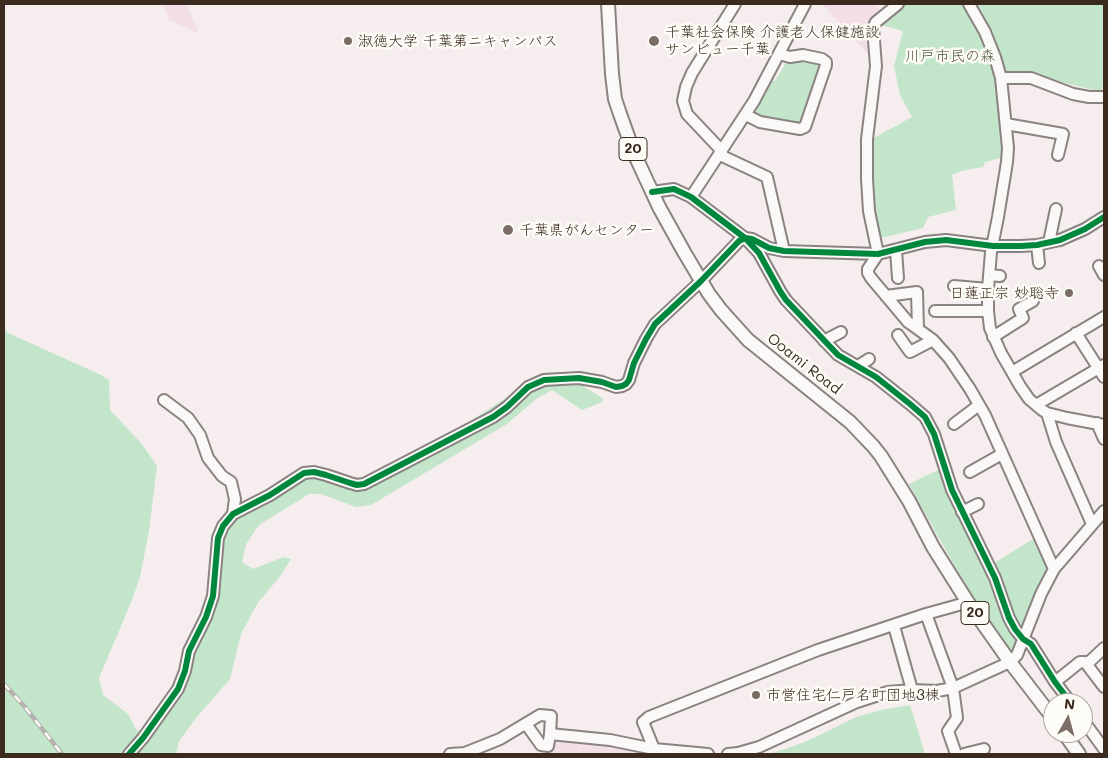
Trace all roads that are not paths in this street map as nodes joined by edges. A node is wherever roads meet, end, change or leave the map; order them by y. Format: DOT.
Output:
graph roads {
  1 [pos="608,4"];
  2 [pos="735,4"];
  3 [pos="805,4"];
  4 [pos="898,4"];
  5 [pos="969,4"];
  6 [pos="779,54"];
  7 [pos="1001,78"];
  8 [pos="1104,97"];
  9 [pos="746,116"];
  10 [pos="1006,124"];
  11 [pos="721,153"];
  12 [pos="1058,155"];
  13 [pos="652,192"];
  14 [pos="691,197"];
  15 [pos="1056,209"];
  16 [pos="1104,217"];
  17 [pos="745,238"];
  18 [pos="1049,242"];
  19 [pos="1037,245"];
  20 [pos="992,246"];
  21 [pos="896,250"];
  22 [pos="784,251"];
  23 [pos="878,254"];
  24 [pos="1039,263"];
  25 [pos="898,278"];
  26 [pos="701,281"];
  27 [pos="954,286"];
  28 [pos="988,289"];
  29 [pos="886,296"];
  30 [pos="1033,301"];
  31 [pos="934,311"];
  32 [pos="988,311"];
  33 [pos="1104,317"];
  34 [pos="918,329"];
  35 [pos="841,332"];
  36 [pos="1076,333"];
  37 [pos="898,335"];
  38 [pos="993,337"];
  39 [pos="933,340"];
  40 [pos="824,341"];
  41 [pos="870,359"];
  42 [pos="858,366"];
  43 [pos="1102,370"];
  44 [pos="1012,372"];
  45 [pos="920,399"];
  46 [pos="164,400"];
  47 [pos="910,404"];
  48 [pos="979,405"];
  49 [pos="1036,405"];
  50 [pos="1047,413"];
  51 [pos="954,424"];
  52 [pos="1101,424"];
  53 [pos="1104,439"];
  54 [pos="1002,454"];
  55 [pos="970,472"];
  56 [pos="978,504"];
  57 [pos="1104,511"];
  58 [pos="962,512"];
  59 [pos="233,514"];
  60 [pos="1092,524"];
  61 [pos="1054,569"];
  62 [pos="966,602"];
  63 [pos="926,614"];
  64 [pos="894,626"];
  65 [pos="1024,638"];
  66 [pos="1104,648"];
  67 [pos="1010,662"];
  68 [pos="1087,664"];
  69 [pos="1055,682"];
  70 [pos="1104,687"];
  71 [pos="953,688"];
  72 [pos="912,690"];
  73 [pos="1063,693"];
  74 [pos="1043,705"];
  75 [pos="526,724"];
  76 [pos="550,734"];
  77 [pos="1093,734"];
  78 [pos="1071,743"];
  79 [pos="654,749"];
  80 [pos="984,749"];
  81 [pos="1104,749"];
  82 [pos="129,754"];
  83 [pos="450,754"];
  84 [pos="708,754"];
  85 [pos="728,754"];
  86 [pos="956,754"];
  87 [pos="964,754"];
  88 [pos="1079,754"];
  1 -- 13 [label="main road, Ooami Road / 20"];
  2 -- 11 [label="street"];
  3 -- 6 [label="street"];
  4 -- 23 [label="street"];
  5 -- 7 [label="street"];
  6 -- 9 [label="street"];
  6 -- 9 [label="street"];
  7 -- 8 [label="street"];
  7 -- 10 [label="street"];
  9 -- 11 [label="street"];
  10 -- 12 [label="street"];
  10 -- 20 [label="street"];
  11 -- 14 [label="street"];
  11 -- 22 [label="street"];
  13 -- 14 [label="street"];
  13 -- 26 [label="main road, Ooami Road / 20"];
  14 -- 17 [label="street"];
  15 -- 18 [label="street"];
  16 -- 18 [label="street"];
  17 -- 22 [label="street"];
  17 -- 26 [label="street"];
  17 -- 40 [label="street"];
  18 -- 19 [label="street"];
  19 -- 20 [label="street"];
  19 -- 24 [label="street"];
  20 -- 21 [label="street"];
  20 -- 28 [label="street"];
  21 -- 23 [label="street"];
  21 -- 25 [label="street"];
  22 -- 23 [label="street"];
  23 -- 29 [label="street"];
  26 -- 59 [label="street"];
  26 -- 62 [label="main road, Ooami Road / 20"];
  27 -- 28 [label="street"];
  28 -- 32 [label="street"];
  29 -- 34 [label="street"];
  29 -- 34 [label="street"];
  30 -- 38 [label="street"];
  31 -- 32 [label="street"];
  32 -- 38 [label="street"];
  33 -- 36 [label="street"];
  34 -- 39 [label="street"];
  35 -- 40 [label="street"];
  36 -- 43 [label="street"];
  36 -- 44 [label="street"];
  37 -- 39 [label="street"];
  38 -- 44 [label="street"];
  39 -- 48 [label="street"];
  40 -- 42 [label="street"];
  41 -- 42 [label="street"];
  42 -- 47 [label="street"];
  43 -- 49 [label="street"];
  44 -- 49 [label="street"];
  45 -- 47 [label="street"];
  46 -- 59 [label="street"];
  47 -- 58 [label="street"];
  48 -- 51 [label="street"];
  48 -- 54 [label="street"];
  49 -- 50 [label="street"];
  50 -- 52 [label="street"];
  50 -- 60 [label="street"];
  52 -- 53 [label="street"];
  54 -- 55 [label="street"];
  54 -- 61 [label="street"];
  56 -- 58 [label="street"];
  57 -- 60 [label="street"];
  58 -- 65 [label="street"];
  59 -- 82 [label="street"];
  60 -- 61 [label="street"];
  61 -- 65 [label="street"];
  62 -- 63 [label="street"];
  62 -- 67 [label="main road, Ooami Road / 20"];
  63 -- 64 [label="street"];
  63 -- 71 [label="street"];
  64 -- 72 [label="street"];
  64 -- 79 [label="street"];
  65 -- 67 [label="street"];
  65 -- 69 [label="street"];
  66 -- 68 [label="street"];
  67 -- 71 [label="street"];
  67 -- 74 [label="main road, Ooami Road / 20"];
  68 -- 69 [label="street"];
  68 -- 70 [label="street"];
  69 -- 73 [label="street"];
  71 -- 72 [label="street"];
  71 -- 86 [label="street"];
  72 -- 85 [label="street"];
  75 -- 76 [label="street"];
  75 -- 76 [label="street"];
  75 -- 83 [label="street"];
  76 -- 79 [label="street"];
  77 -- 81 [label="street"];
  78 -- 88 [label="main road"];
  79 -- 84 [label="street"];
  80 -- 87 [label="street"];
}
